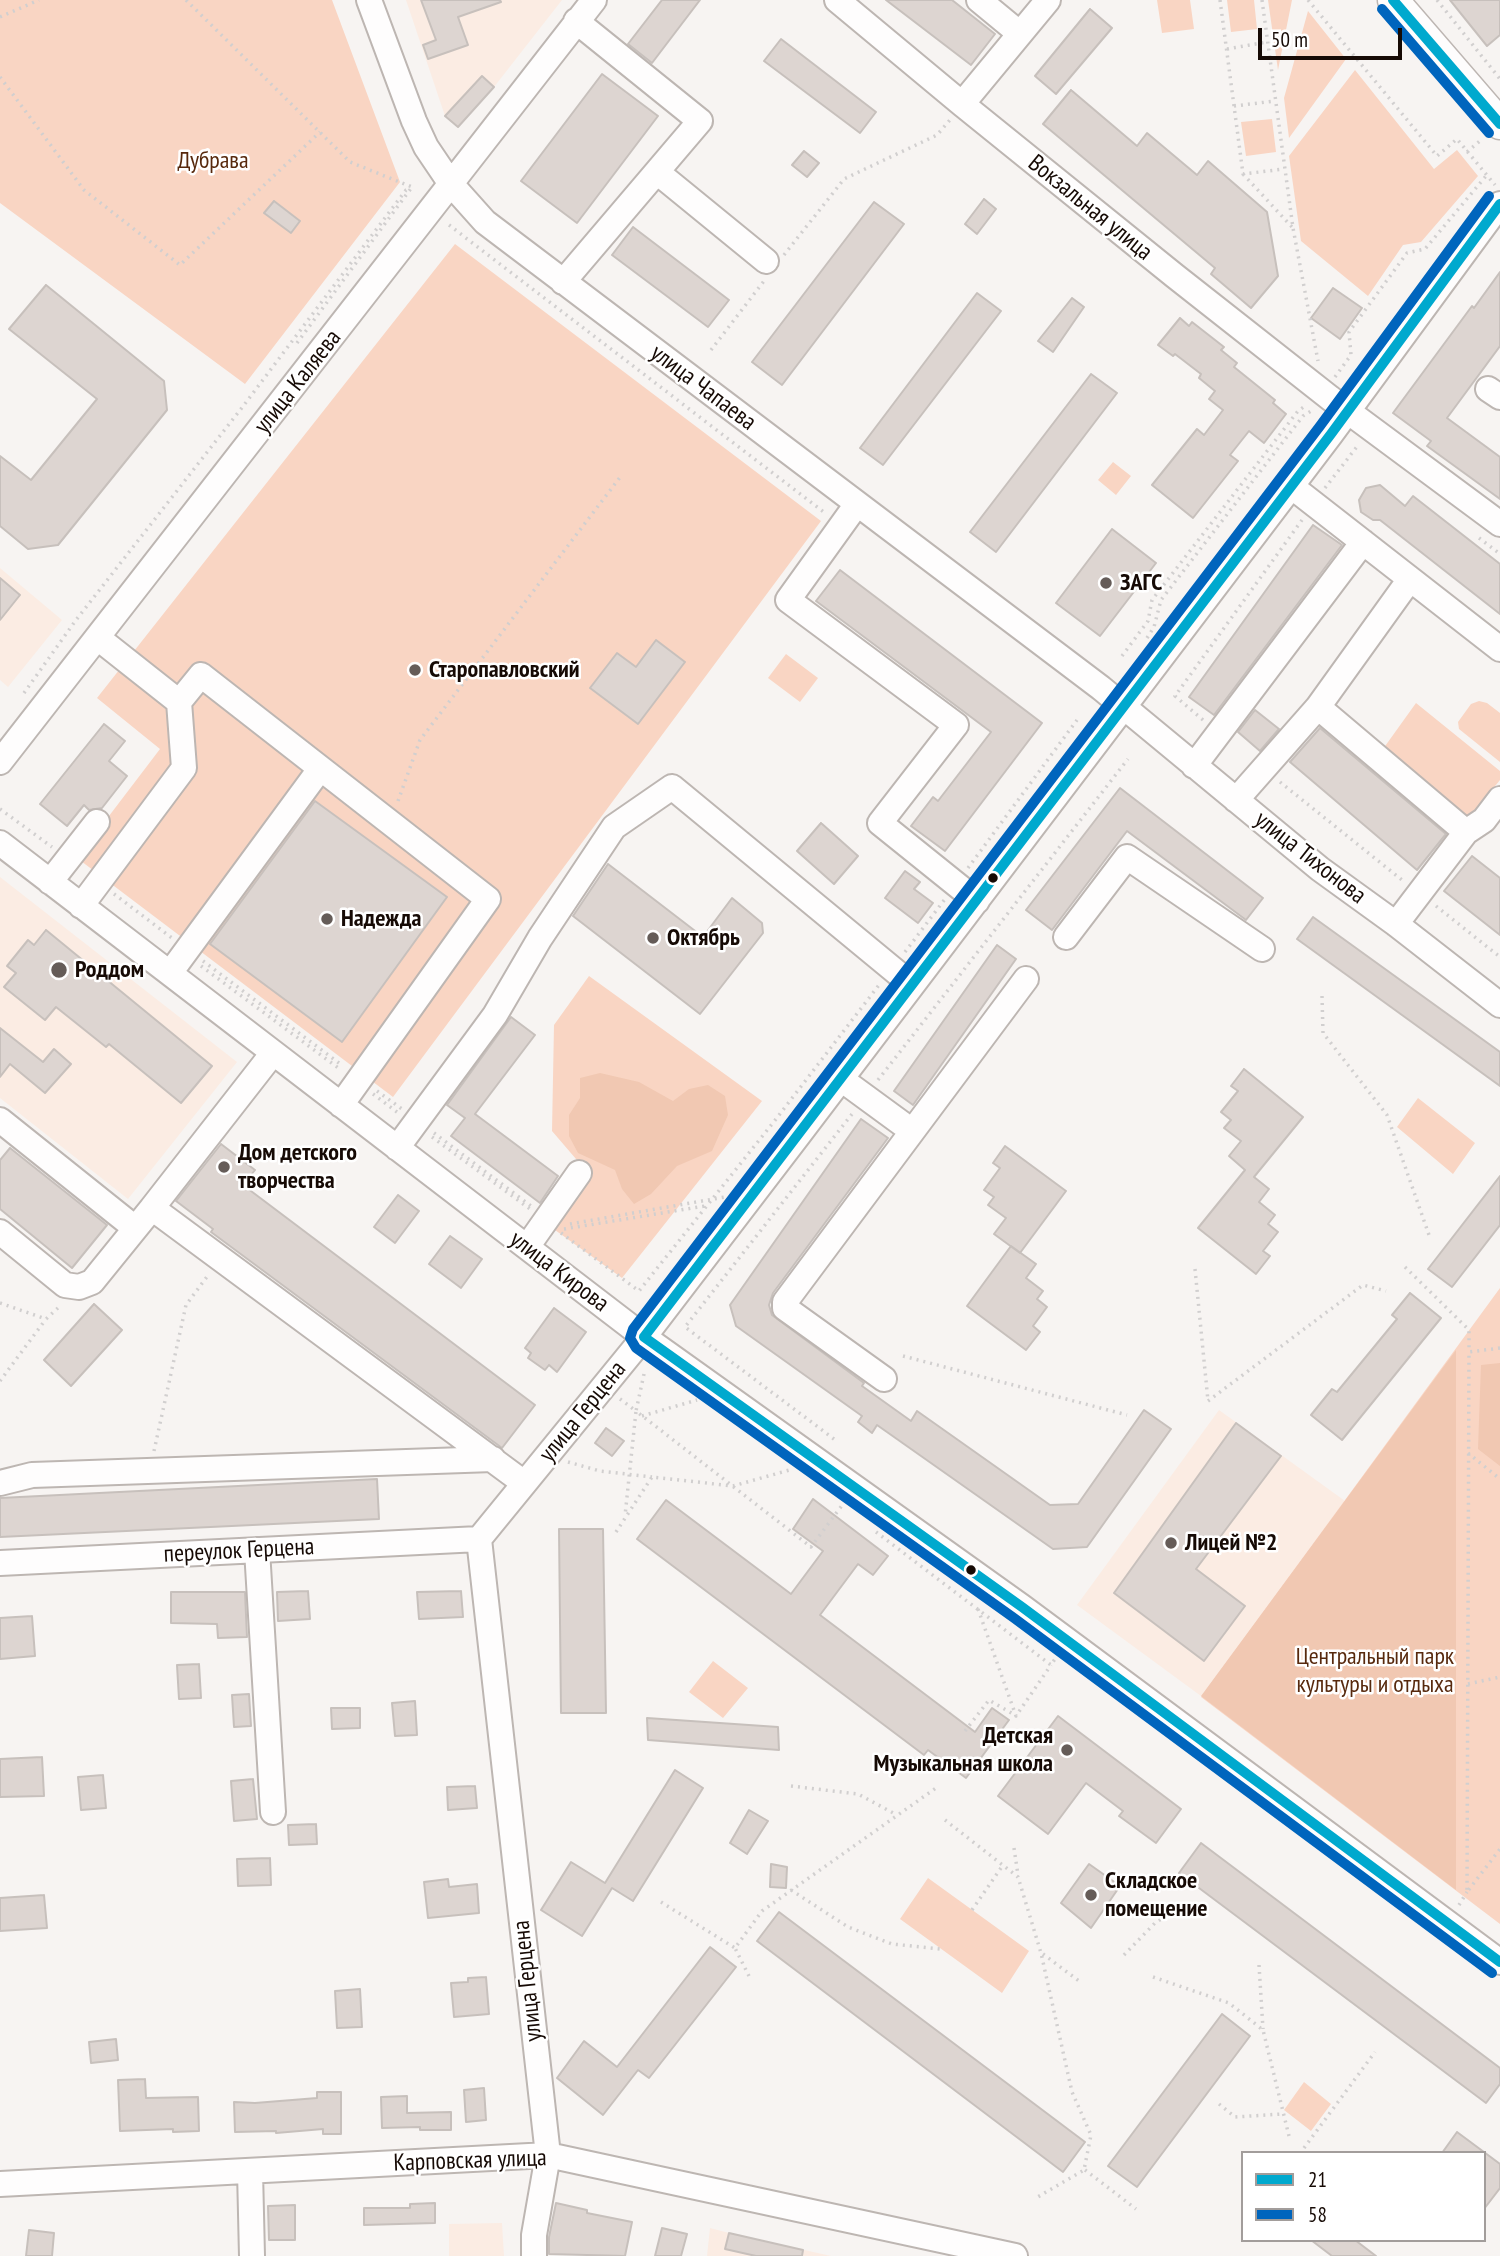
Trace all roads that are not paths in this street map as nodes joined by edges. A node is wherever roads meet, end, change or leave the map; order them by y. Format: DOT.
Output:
graph roads {
  1 [pos="369,0"];
  2 [pos="594,0"];
  3 [pos="836,0"];
  4 [pos="979,0"];
  5 [pos="1048,0"];
  6 [pos="1393,0"];
  7 [pos="576,21"];
  8 [pos="1019,33"];
  9 [pos="962,104"];
  10 [pos="1500,124"];
  11 [pos="657,172"];
  12 [pos="451,184"];
  13 [pos="1500,204"];
  14 [pos="771,267"];
  15 [pos="563,282"];
  16 [pos="1334,400"];
  17 [pos="1291,486"];
  18 [pos="857,504"];
  19 [pos="1500,524"];
  20 [pos="1363,542"];
  21 [pos="1410,579"];
  22 [pos="98,638"];
  23 [pos="1500,649"];
  24 [pos="179,702"];
  25 [pos="1124,707"];
  26 [pos="1318,707"];
  27 [pos="0,762"];
  28 [pos="1194,766"];
  29 [pos="320,769"];
  30 [pos="1500,799"];
  31 [pos="1236,800"];
  32 [pos="97,822"];
  33 [pos="1466,832"];
  34 [pos="0,843"];
  35 [pos="890,852"];
  36 [pos="50,882"];
  37 [pos="951,890"];
  38 [pos="92,892"];
  39 [pos="972,907"];
  40 [pos="1396,924"];
  41 [pos="1066,937"];
  42 [pos="1262,949"];
  43 [pos="181,959"];
  44 [pos="1027,979"];
  45 [pos="912,985"];
  46 [pos="1500,1005"];
  47 [pos="274,1053"];
  48 [pos="841,1079"];
  49 [pos="341,1105"];
  50 [pos="0,1120"];
  51 [pos="912,1131"];
  52 [pos="397,1148"];
  53 [pos="579,1173"];
  54 [pos="152,1208"];
  55 [pos="135,1228"];
  56 [pos="0,1233"];
  57 [pos="527,1247"];
  58 [pos="644,1337"];
  59 [pos="884,1379"];
  60 [pos="493,1460"];
  61 [pos="0,1483"];
  62 [pos="524,1483"];
  63 [pos="478,1539"];
  64 [pos="257,1550"];
  65 [pos="0,1563"];
  66 [pos="273,1812"];
  67 [pos="1500,1962"];
  68 [pos="548,2155"];
  69 [pos="250,2171"];
  70 [pos="0,2184"];
  71 [pos="252,2256"];
  72 [pos="534,2256"];
  73 [pos="1015,2256"];
  1 -- 12 [label="street, улица Чапаева"];
  2 -- 7 [label="street, улица Каляева"];
  3 -- 9 [label="street, Вокзальная улица"];
  4 -- 8 [label="street"];
  5 -- 8 [label="street"];
  6 -- 10 [label="main road"];
  7 -- 11 [label="street"];
  7 -- 12 [label="street, улица Каляева"];
  8 -- 9 [label="street"];
  9 -- 16 [label="street, Вокзальная улица"];
  11 -- 14 [label="street"];
  11 -- 15 [label="street"];
  12 -- 15 [label="street, улица Чапаева"];
  12 -- 22 [label="street, улица Каляева"];
  13 -- 16 [label="street, улица Герцена"];
  15 -- 18 [label="street, улица Чапаева"];
  16 -- 17 [label="street, улица Герцена"];
  16 -- 19 [label="street, Вокзальная улица"];
  17 -- 20 [label="street"];
  17 -- 25 [label="street, улица Герцена"];
  18 -- 25 [label="street, улица Чапаева"];
  18 -- 37 [label="street"];
  20 -- 21 [label="street"];
  20 -- 28 [label="street"];
  21 -- 23 [label="street"];
  21 -- 26 [label="street"];
  22 -- 24 [label="street"];
  22 -- 27 [label="street, улица Каляева"];
  24 -- 29 [label="street"];
  24 -- 38 [label="street"];
  25 -- 28 [label="street, улица Тихонова"];
  25 -- 39 [label="street, улица Герцена"];
  26 -- 31 [label="street"];
  26 -- 33 [label="street"];
  28 -- 31 [label="street, улица Тихонова"];
  29 -- 43 [label="street"];
  29 -- 49 [label="street"];
  30 -- 33 [label="street"];
  31 -- 40 [label="street, улица Тихонова"];
  32 -- 36 [label="street"];
  33 -- 40 [label="street"];
  34 -- 36 [label="street, улица Кирова"];
  35 -- 37 [label="street"];
  36 -- 38 [label="street, улица Кирова"];
  37 -- 39 [label="street"];
  38 -- 43 [label="street, улица Кирова"];
  39 -- 45 [label="street, улица Герцена"];
  40 -- 46 [label="street, улица Тихонова"];
  41 -- 42 [label="street"];
  43 -- 47 [label="street, улица Кирова"];
  44 -- 51 [label="street"];
  45 -- 48 [label="street, улица Герцена"];
  45 -- 52 [label="street"];
  47 -- 49 [label="street, улица Кирова"];
  47 -- 54 [label="street"];
  48 -- 51 [label="street"];
  48 -- 58 [label="street, улица Герцена"];
  49 -- 52 [label="street, улица Кирова"];
  50 -- 55 [label="street"];
  51 -- 59 [label="street"];
  52 -- 57 [label="street, улица Кирова"];
  53 -- 57 [label="street"];
  54 -- 55 [label="street"];
  54 -- 60 [label="street"];
  55 -- 56 [label="street"];
  57 -- 58 [label="street, улица Кирова"];
  58 -- 62 [label="street, улица Герцена"];
  58 -- 67 [label="street, улица Кирова"];
  60 -- 61 [label="street"];
  60 -- 62 [label="street"];
  62 -- 63 [label="street, улица Герцена"];
  63 -- 64 [label="street, переулок Герцена"];
  63 -- 68 [label="street, улица Герцена"];
  64 -- 65 [label="street, переулок Герцена"];
  64 -- 66 [label="street"];
  68 -- 69 [label="street, Карповская улица"];
  68 -- 72 [label="street, улица Герцена"];
  68 -- 73 [label="street, Карповская улица"];
  69 -- 70 [label="street, Карповская улица"];
  69 -- 71 [label="street"];
}
